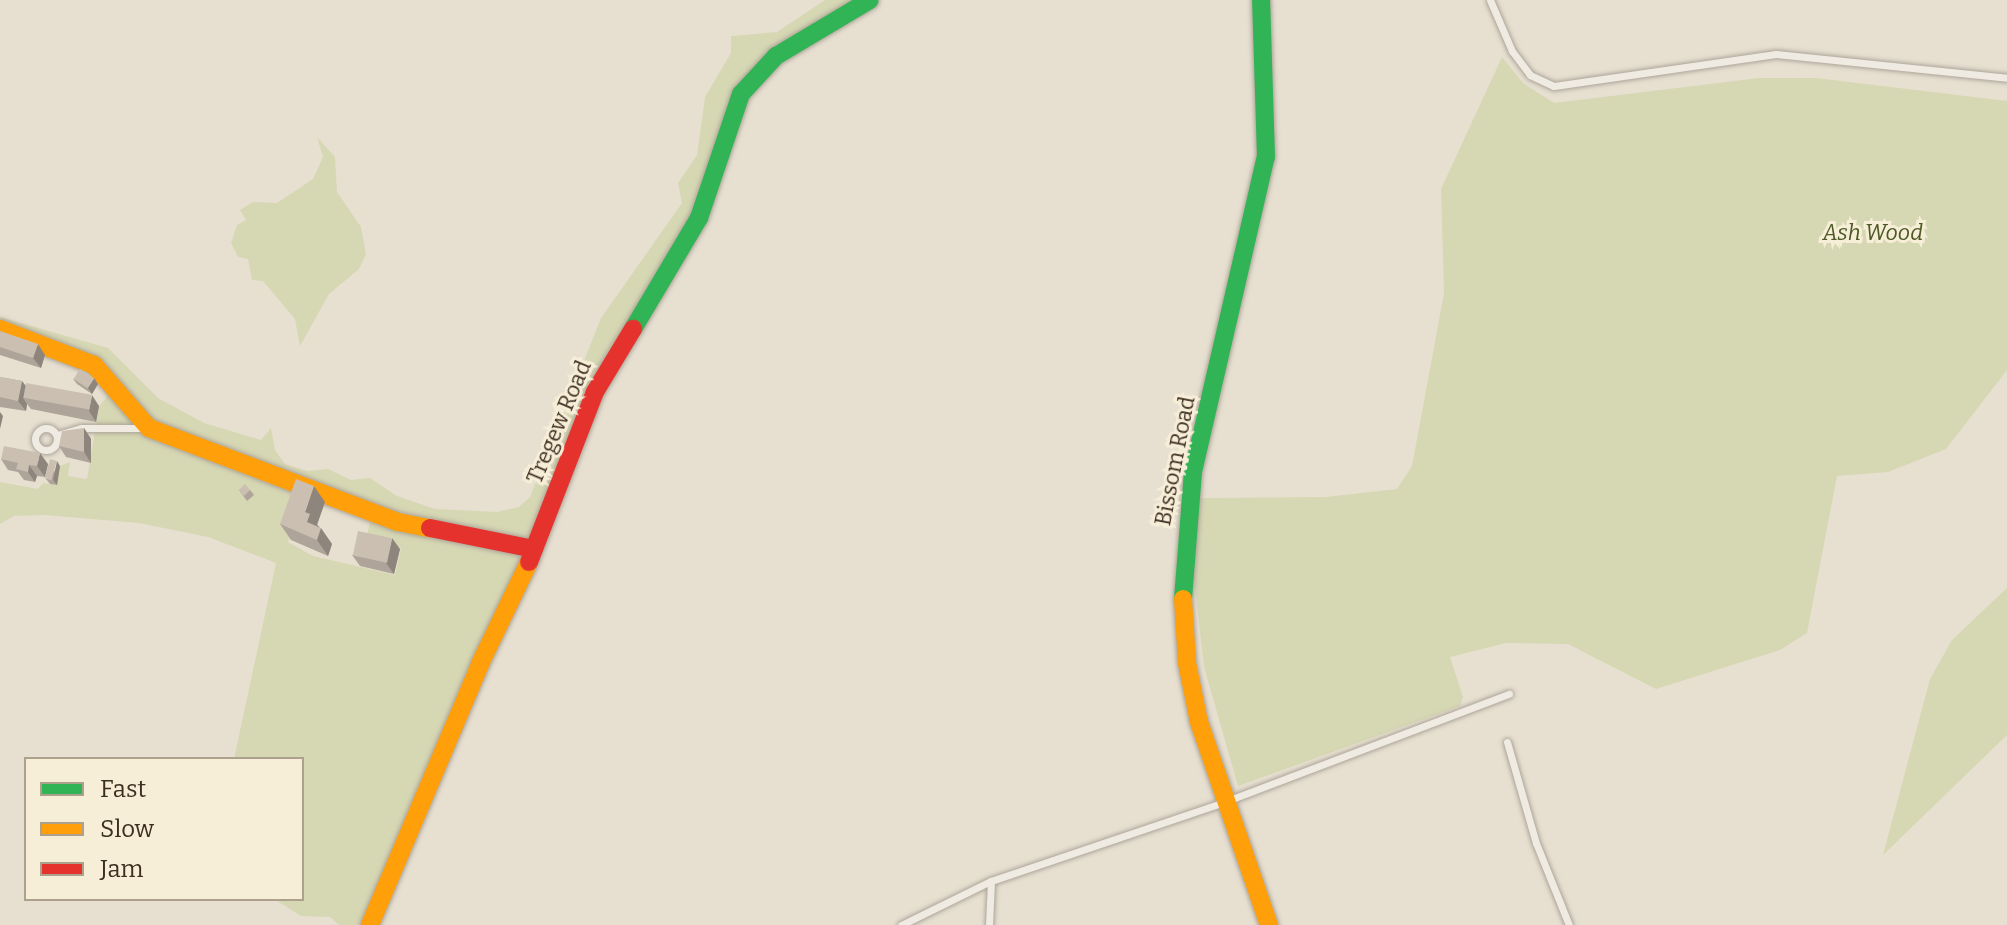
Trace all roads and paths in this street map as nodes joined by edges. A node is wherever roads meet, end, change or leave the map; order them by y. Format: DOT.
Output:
graph roads {
  1 [pos="870,0"];
  2 [pos="1261,0"];
  3 [pos="1490,0"];
  4 [pos="2007,78"];
  5 [pos="0,329"];
  6 [pos="149,428"];
  7 [pos="57,435"];
  8 [pos="534,549"];
  9 [pos="1509,694"];
  10 [pos="1507,742"];
  11 [pos="1224,802"];
  12 [pos="991,881"];
  13 [pos="370,925"];
  14 [pos="901,925"];
  15 [pos="989,925"];
  16 [pos="1269,925"];
  17 [pos="1569,925"];
  1 -- 8 [label="street, Tregew Road"];
  2 -- 11 [label="street, Bissom Road"];
  3 -- 4 [label="lane"];
  5 -- 6 [label="street"];
  6 -- 7 [label="lane"];
  6 -- 8 [label="street"];
  8 -- 13 [label="street, Tregew Road"];
  9 -- 11 [label="lane"];
  10 -- 17 [label="lane"];
  11 -- 12 [label="lane"];
  11 -- 16 [label="street, Bissom Road"];
  12 -- 14 [label="lane"];
  12 -- 15 [label="lane"];
}
